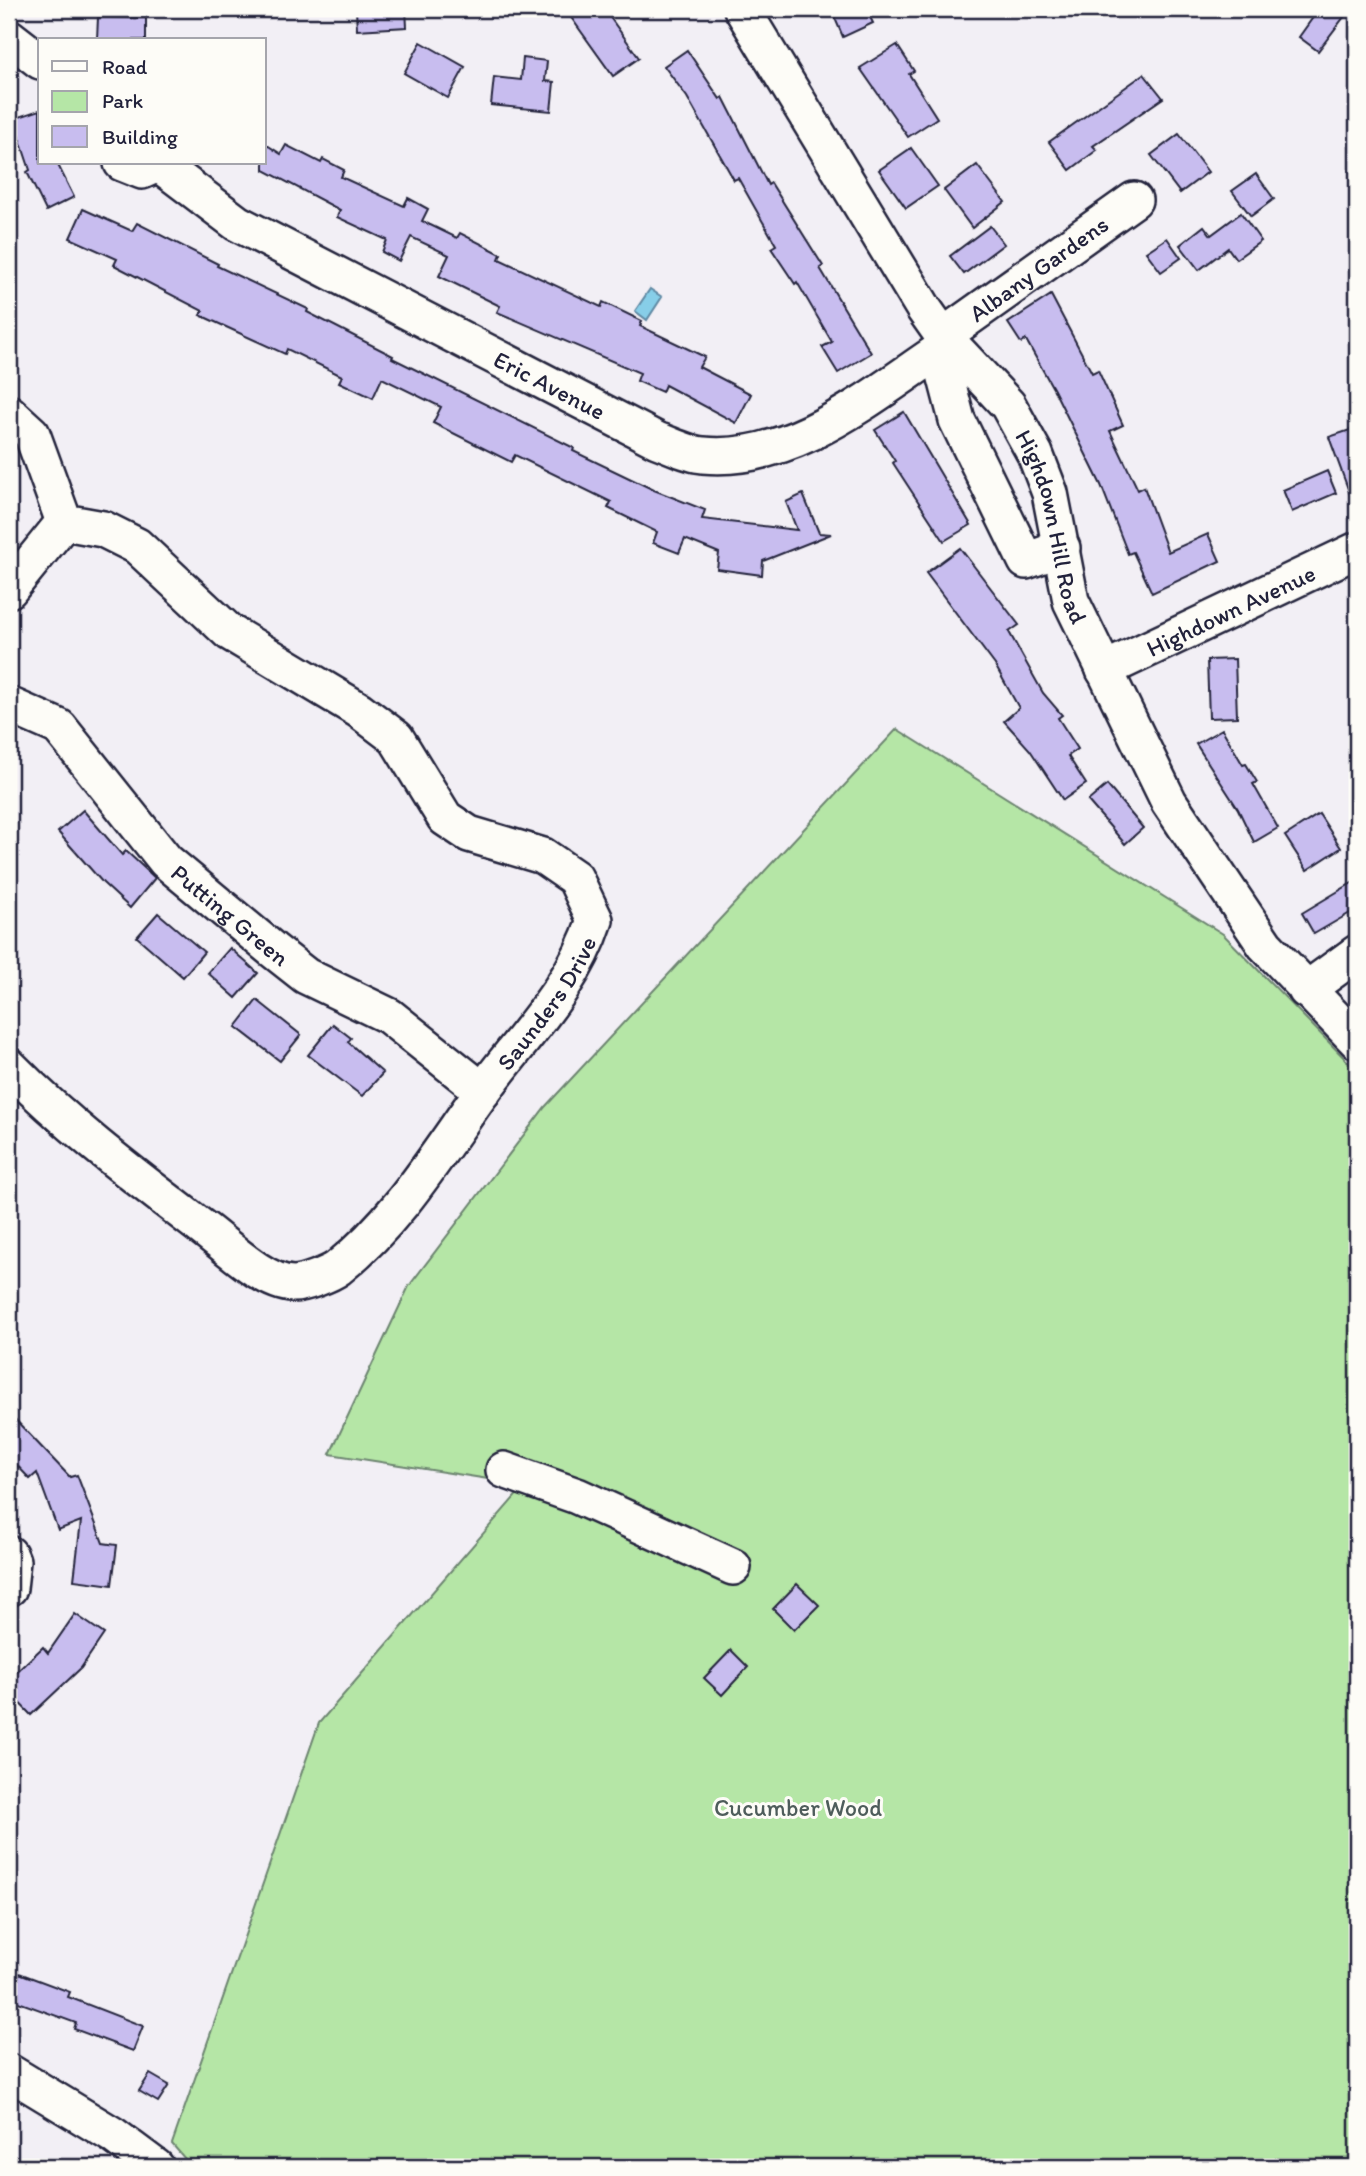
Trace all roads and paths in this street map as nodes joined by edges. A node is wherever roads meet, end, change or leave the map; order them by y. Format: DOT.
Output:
graph roads {
  1 [pos="744,9"];
  2 [pos="124,164"];
  3 [pos="158,164"];
  4 [pos="161,164"];
  5 [pos="1134,200"];
  6 [pos="944,343"];
  7 [pos="1008,405"];
  8 [pos="9,413"];
  9 [pos="966,436"];
  10 [pos="1035,454"];
  11 [pos="987,475"];
  12 [pos="64,522"];
  13 [pos="1062,548"];
  14 [pos="1357,550"];
  15 [pos="9,590"];
  16 [pos="1104,670"];
  17 [pos="9,705"];
  18 [pos="1357,953"];
  19 [pos="1306,990"];
  20 [pos="1357,1039"];
  21 [pos="9,1066"];
  22 [pos="483,1091"];
  23 [pos="504,1470"];
  24 [pos="9,1554"];
  25 [pos="733,1567"];
  26 [pos="9,1588"];
  27 [pos="9,2072"];
  28 [pos="156,2167"];
  1 -- 6 [label="street, Highdown Hill Road"];
  2 -- 3 [label="street"];
  4 -- 6 [label="street, Eric Avenue"];
  5 -- 6 [label="street, Albany Gardens"];
  6 -- 7 [label="street, Highdown Hill Road"];
  6 -- 9 [label="street"];
  7 -- 9 [label="street"];
  7 -- 10 [label="street, Highdown Hill Road"];
  8 -- 12 [label="street"];
  9 -- 11 [label="street"];
  10 -- 11 [label="street"];
  10 -- 13 [label="street, Highdown Hill Road"];
  11 -- 13 [label="street"];
  12 -- 15 [label="street"];
  12 -- 22 [label="street, Saunders Drive"];
  13 -- 16 [label="street, Highdown Hill Road"];
  14 -- 16 [label="street, Highdown Avenue"];
  16 -- 19 [label="street, Highdown Hill Road"];
  17 -- 22 [label="street, Putting Green"];
  18 -- 19 [label="street"];
  19 -- 20 [label="street, Highdown Hill Road"];
  21 -- 22 [label="street, Saunders Drive"];
  23 -- 25 [label="street"];
  24 -- 26 [label="street"];
  27 -- 28 [label="street"];
}
